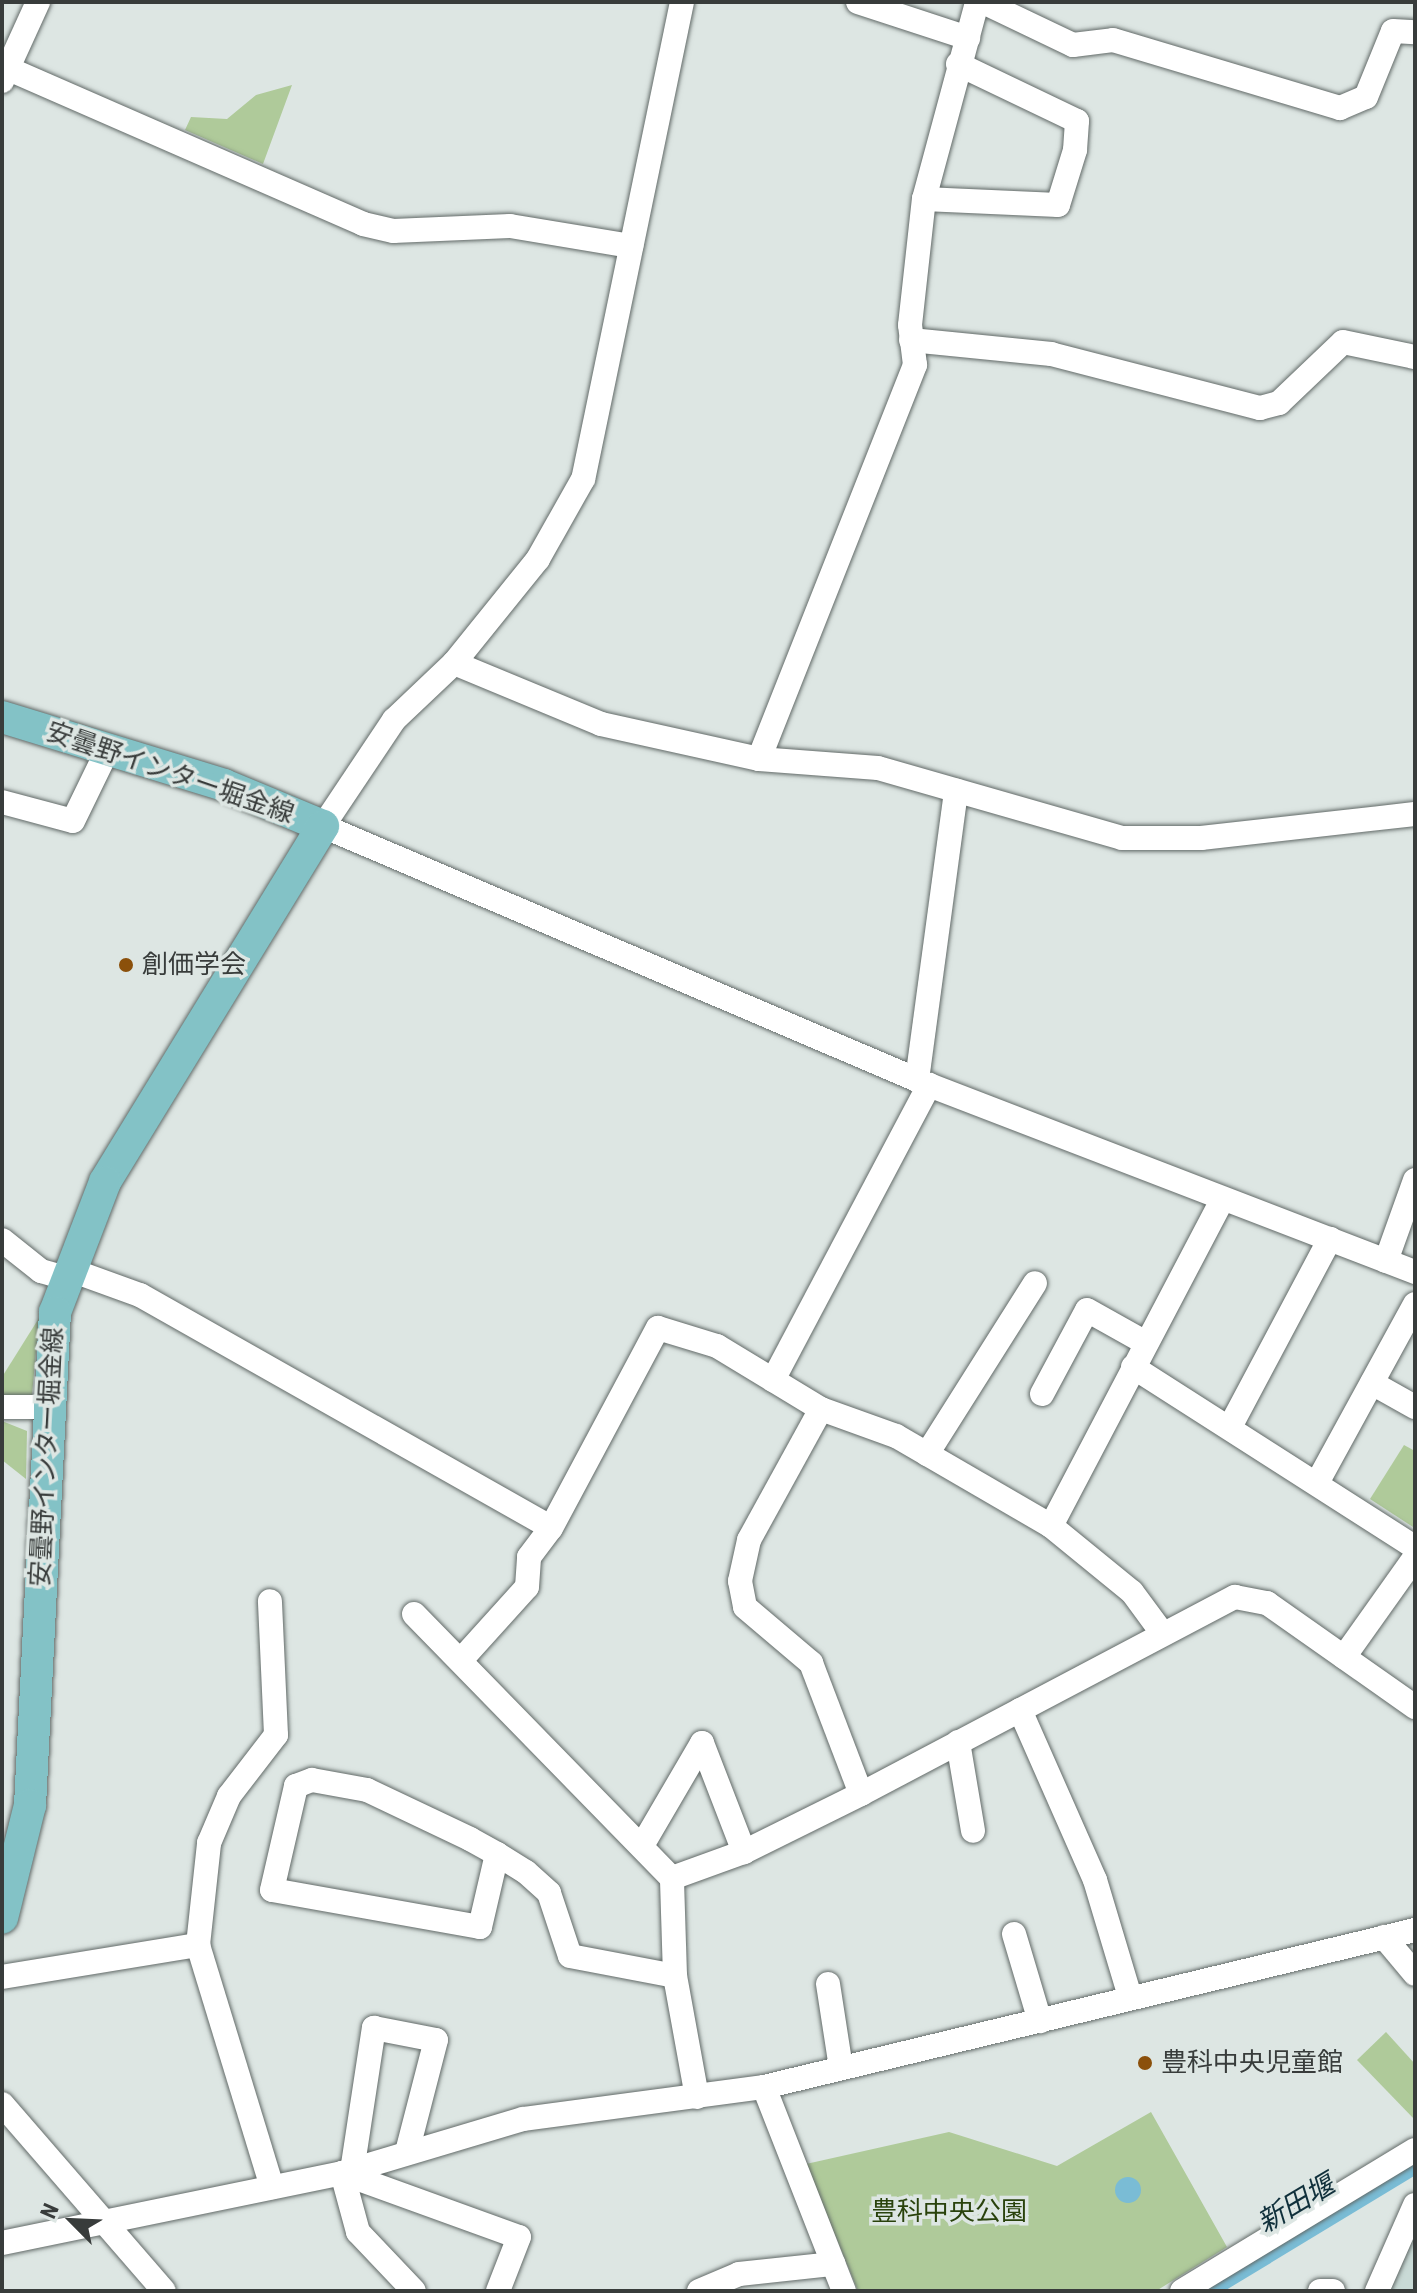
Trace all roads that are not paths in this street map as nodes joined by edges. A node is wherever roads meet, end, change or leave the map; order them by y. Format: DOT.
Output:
graph roads {
  1 [pos="38,2"];
  2 [pos="682,2"];
  3 [pos="858,2"];
  4 [pos="977,2"];
  5 [pos="983,2"];
  6 [pos="1415,32"];
  7 [pos="968,38"];
  8 [pos="958,64"];
  9 [pos="4,72"];
  10 [pos="924,199"];
  11 [pos="631,246"];
  12 [pos="911,340"];
  13 [pos="1415,357"];
  14 [pos="454,663"];
  15 [pos="2,717"];
  16 [pos="109,747"];
  17 [pos="759,759"];
  18 [pos="956,791"];
  19 [pos="2,802"];
  20 [pos="1415,814"];
  21 [pos="323,826"];
  22 [pos="923,1082"];
  23 [pos="1415,1180"];
  24 [pos="1222,1200"];
  25 [pos="1330,1239"];
  26 [pos="2,1240"];
  27 [pos="1386,1261"];
  28 [pos="1415,1272"];
  29 [pos="66,1274"];
  30 [pos="1035,1283"];
  31 [pos="1415,1304"];
  32 [pos="1146,1343"];
  33 [pos="1133,1367"];
  34 [pos="773,1380"];
  35 [pos="1372,1383"];
  36 [pos="1042,1394"];
  37 [pos="2,1407"];
  38 [pos="45,1407"];
  39 [pos="1415,1407"];
  40 [pos="821,1409"];
  41 [pos="1231,1425"];
  42 [pos="927,1454"];
  43 [pos="1317,1483"];
  44 [pos="1051,1526"];
  45 [pos="551,1528"];
  46 [pos="1415,1547"];
  47 [pos="1415,1557"];
  48 [pos="270,1601"];
  49 [pos="414,1614"];
  50 [pos="1163,1634"];
  51 [pos="1344,1657"];
  52 [pos="461,1660"];
  53 [pos="1415,1707"];
  54 [pos="1020,1710"];
  55 [pos="958,1742"];
  56 [pos="861,1794"];
  57 [pos="973,1831"];
  58 [pos="643,1844"];
  59 [pos="744,1852"];
  60 [pos="497,1854"];
  61 [pos="672,1878"];
  62 [pos="2,1918"];
  63 [pos="1415,1930"];
  64 [pos="1014,1934"];
  65 [pos="1384,1937"];
  66 [pos="198,1945"];
  67 [pos="1415,1974"];
  68 [pos="675,1976"];
  69 [pos="2,1977"];
  70 [pos="828,1984"];
  71 [pos="1130,1997"];
  72 [pos="1040,2021"];
  73 [pos="841,2068"];
  74 [pos="764,2087"];
  75 [pos="697,2097"];
  76 [pos="2,2104"];
  77 [pos="1415,2150"];
  78 [pos="407,2152"];
  79 [pos="347,2172"];
  80 [pos="272,2187"];
  81 [pos="1415,2205"];
  82 [pos="108,2222"];
  83 [pos="2,2243"];
  84 [pos="833,2264"];
  85 [pos="506,2289"];
  86 [pos="164,2291"];
  87 [pos="414,2291"];
  88 [pos="699,2291"];
  89 [pos="844,2291"];
  90 [pos="1182,2291"];
  91 [pos="1320,2291"];
  92 [pos="1333,2291"];
  93 [pos="1377,2291"];
  1 -- 9 [label="street"];
  2 -- 11 [label="street"];
  3 -- 7 [label="street"];
  4 -- 7 [label="street"];
  5 -- 6 [label="street"];
  7 -- 8 [label="street"];
  8 -- 10 [label="street"];
  8 -- 10 [label="street"];
  9 -- 11 [label="street"];
  10 -- 12 [label="street"];
  11 -- 14 [label="street"];
  12 -- 13 [label="street"];
  12 -- 17 [label="street"];
  14 -- 17 [label="street"];
  14 -- 21 [label="street"];
  15 -- 16 [label="main road, 安曇野インター堀金線"];
  16 -- 19 [label="street"];
  16 -- 21 [label="main road, 安曇野インター堀金線"];
  17 -- 18 [label="street"];
  18 -- 20 [label="street"];
  18 -- 22 [label="street"];
  21 -- 22 [label="street"];
  21 -- 29 [label="main road, 安曇野インター堀金線"];
  22 -- 24 [label="street"];
  22 -- 34 [label="street"];
  23 -- 27 [label="street"];
  24 -- 25 [label="street"];
  24 -- 32 [label="street"];
  25 -- 27 [label="street"];
  25 -- 41 [label="street"];
  26 -- 29 [label="street"];
  27 -- 28 [label="street"];
  29 -- 38 [label="main road, 安曇野インター堀金線"];
  29 -- 45 [label="street"];
  30 -- 42 [label="street"];
  31 -- 35 [label="street"];
  32 -- 33 [label="street"];
  32 -- 36 [label="street"];
  33 -- 41 [label="street"];
  33 -- 44 [label="street"];
  34 -- 40 [label="street"];
  34 -- 45 [label="street"];
  35 -- 39 [label="street"];
  35 -- 43 [label="street"];
  37 -- 38 [label="street"];
  38 -- 62 [label="main road, 安曇野インター堀金線"];
  40 -- 42 [label="street"];
  40 -- 56 [label="street"];
  41 -- 43 [label="street"];
  42 -- 44 [label="street"];
  43 -- 46 [label="street"];
  44 -- 50 [label="street"];
  45 -- 52 [label="street"];
  47 -- 51 [label="street"];
  48 -- 66 [label="street"];
  49 -- 52 [label="street"];
  50 -- 51 [label="street"];
  50 -- 54 [label="street"];
  51 -- 53 [label="street"];
  52 -- 58 [label="street"];
  54 -- 55 [label="street"];
  54 -- 71 [label="street"];
  55 -- 56 [label="street"];
  55 -- 57 [label="street"];
  56 -- 59 [label="street"];
  58 -- 59 [label="street"];
  58 -- 61 [label="street"];
  59 -- 61 [label="street"];
  60 -- 60 [label="street"];
  60 -- 68 [label="street"];
  61 -- 68 [label="street"];
  63 -- 65 [label="street"];
  64 -- 72 [label="street"];
  65 -- 67 [label="street"];
  65 -- 71 [label="street"];
  66 -- 69 [label="street"];
  66 -- 80 [label="street"];
  68 -- 75 [label="street"];
  70 -- 73 [label="street"];
  71 -- 72 [label="street"];
  72 -- 73 [label="street"];
  73 -- 74 [label="street"];
  74 -- 75 [label="street"];
  74 -- 84 [label="street"];
  75 -- 78 [label="street"];
  76 -- 82 [label="street"];
  77 -- 90 [label="street"];
  78 -- 79 [label="street"];
  78 -- 79 [label="street"];
  79 -- 80 [label="street"];
  79 -- 85 [label="street"];
  79 -- 87 [label="street"];
  80 -- 82 [label="street"];
  81 -- 93 [label="street"];
  82 -- 83 [label="street"];
  82 -- 86 [label="street"];
  84 -- 88 [label="street"];
  84 -- 89 [label="street"];
  91 -- 92 [label="street"];
}
